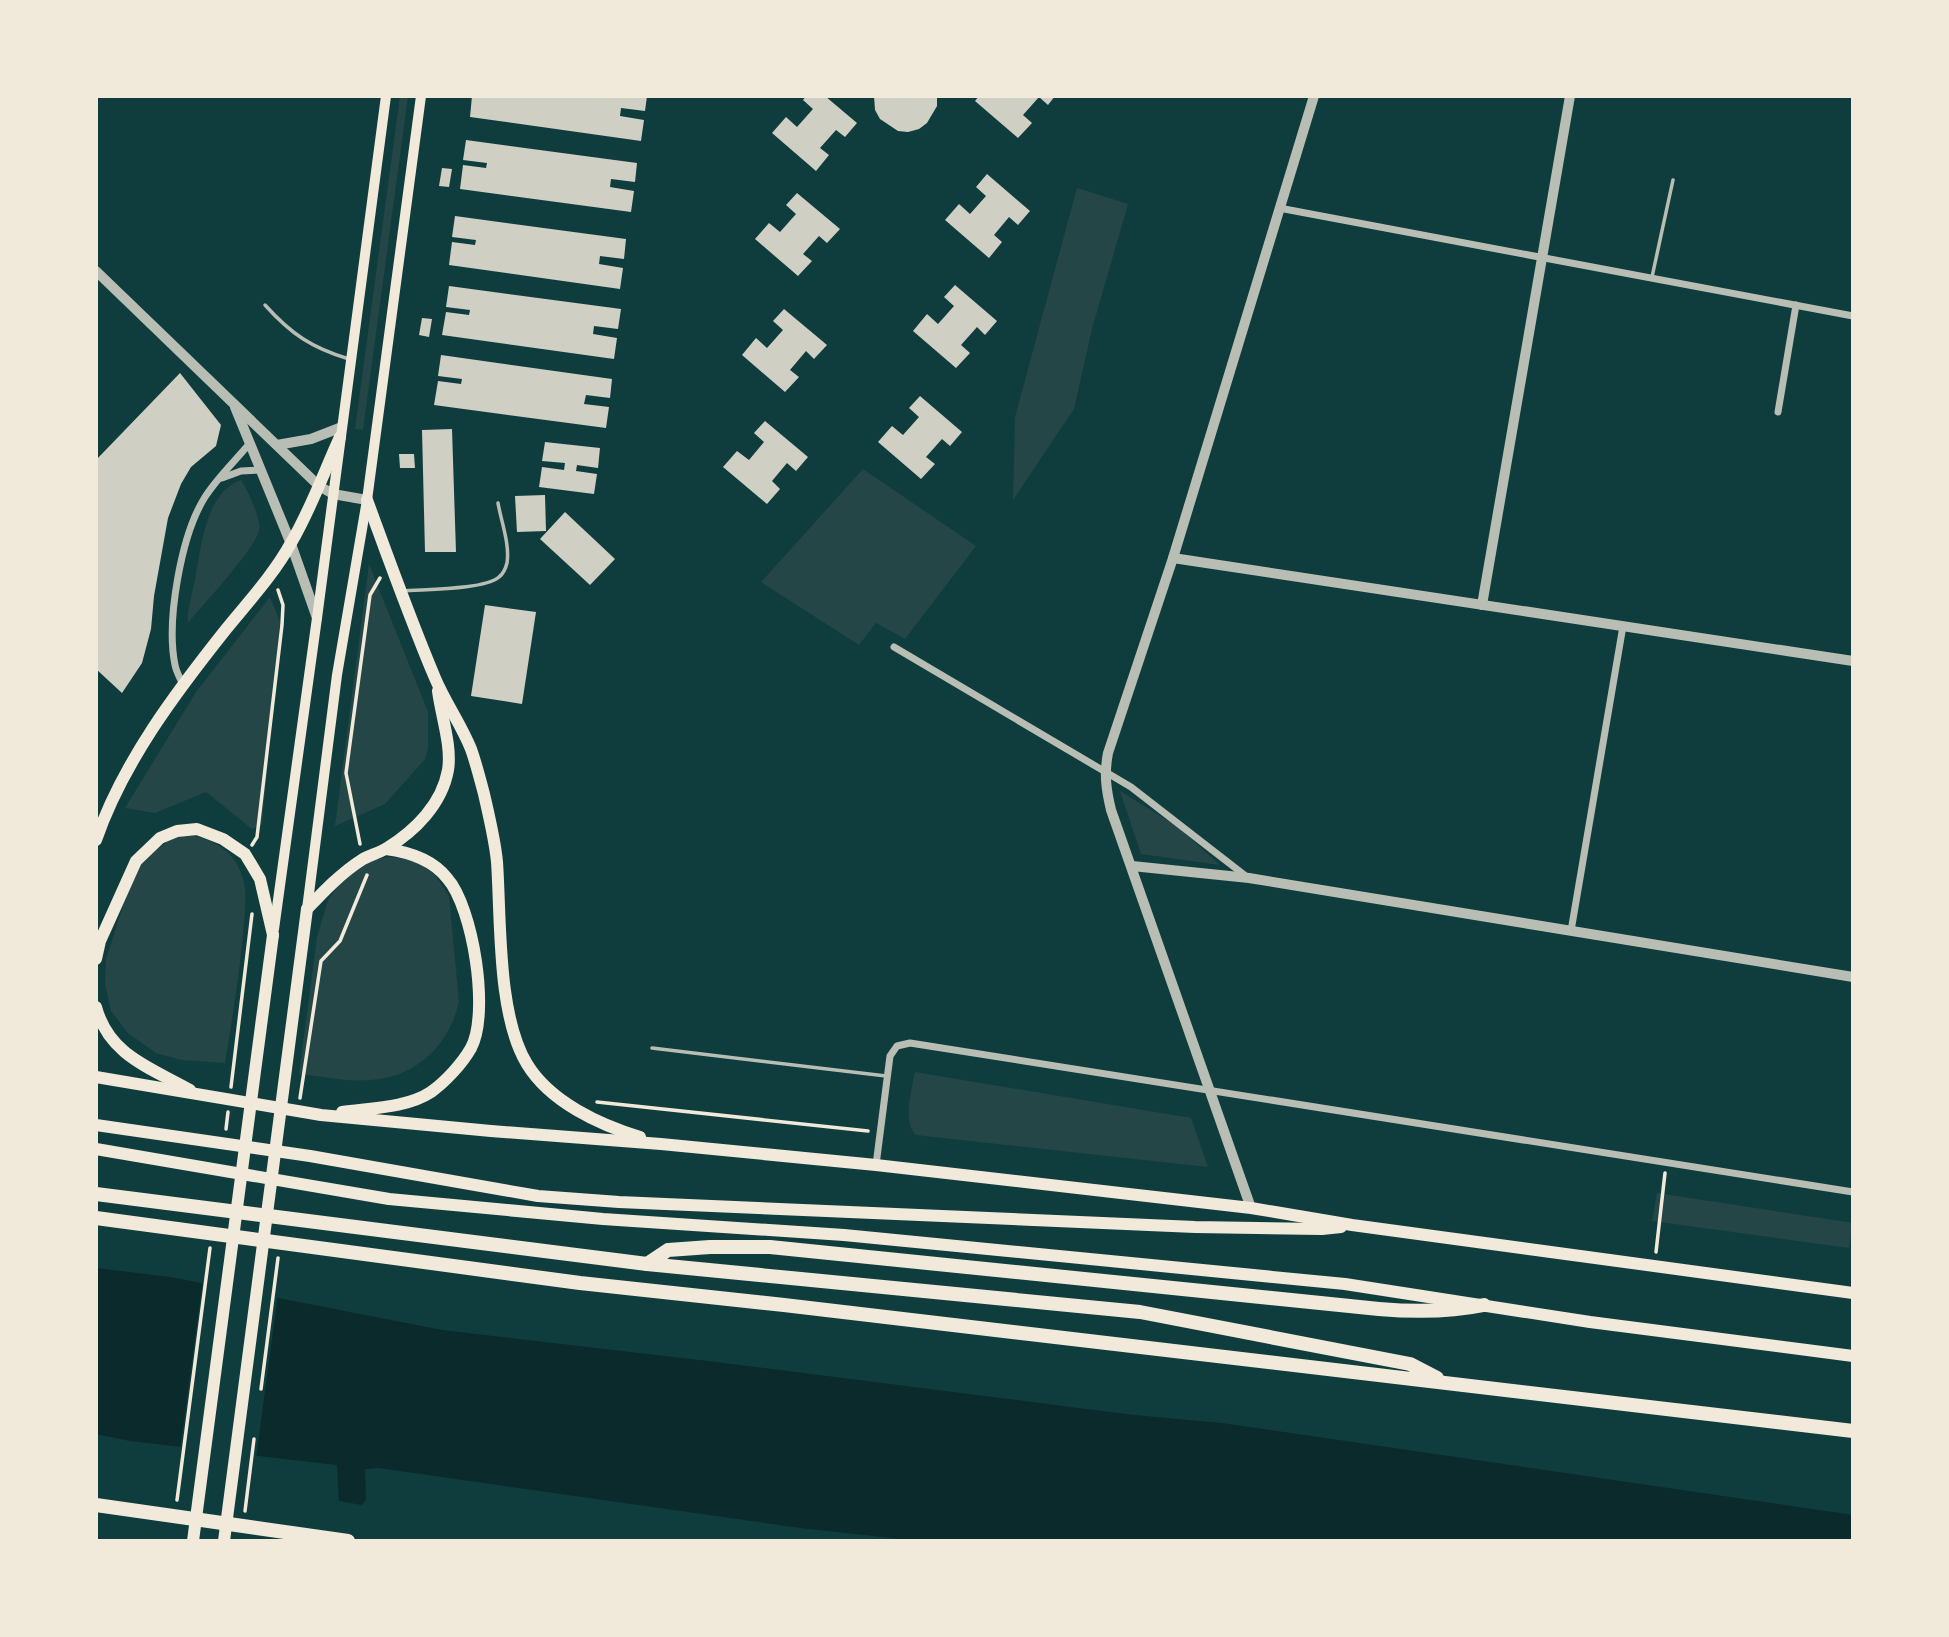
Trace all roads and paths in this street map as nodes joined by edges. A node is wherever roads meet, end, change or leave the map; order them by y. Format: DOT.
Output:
graph roads {
  1 [pos="386,96"];
  2 [pos="421,96"];
  3 [pos="1314,96"];
  4 [pos="1570,96"];
  5 [pos="1673,180"];
  6 [pos="1279,208"];
  7 [pos="1543,257"];
  8 [pos="96,271"];
  9 [pos="1652,277"];
  10 [pos="265,305"];
  11 [pos="1796,305"];
  12 [pos="1853,316"];
  13 [pos="351,360"];
  14 [pos="233,403"];
  15 [pos="1778,412"];
  16 [pos="341,432"];
  17 [pos="250,443"];
  18 [pos="277,445"];
  19 [pos="261,470"];
  20 [pos="221,478"];
  21 [pos="319,486"];
  22 [pos="333,494"];
  23 [pos="367,500"];
  24 [pos="498,503"];
  25 [pos="291,544"];
  26 [pos="1172,558"];
  27 [pos="381,576"];
  28 [pos="400,591"];
  29 [pos="279,592"];
  30 [pos="1482,605"];
  31 [pos="317,618"];
  32 [pos="1623,626"];
  33 [pos="894,647"];
  34 [pos="1853,661"];
  35 [pos="436,680"];
  36 [pos="183,685"];
  37 [pos="1105,771"];
  38 [pos="257,837"];
  39 [pos="358,839"];
  40 [pos="96,840"];
  41 [pos="386,849"];
  42 [pos="1132,866"];
  43 [pos="368,871"];
  44 [pos="1249,878"];
  45 [pos="252,908"];
  46 [pos="307,909"];
  47 [pos="1571,931"];
  48 [pos="273,936"];
  49 [pos="96,959"];
  50 [pos="1853,977"];
  51 [pos="96,1007"];
  52 [pos="652,1048"];
  53 [pos="233,1071"];
  54 [pos="888,1076"];
  55 [pos="96,1077"];
  56 [pos="1209,1091"];
  57 [pos="199,1095"];
  58 [pos="300,1101"];
  59 [pos="589,1102"];
  60 [pos="321,1115"];
  61 [pos="96,1125"];
  62 [pos="880,1132"];
  63 [pos="661,1144"];
  64 [pos="96,1149"];
  65 [pos="1666,1164"];
  66 [pos="876,1165"];
  67 [pos="1853,1192"];
  68 [pos="96,1195"];
  69 [pos="1251,1208"];
  70 [pos="96,1219"];
  71 [pos="1352,1225"];
  72 [pos="211,1241"];
  73 [pos="280,1245"];
  74 [pos="646,1264"];
  75 [pos="1654,1266"];
  76 [pos="1853,1293"];
  77 [pos="1484,1305"];
  78 [pos="1853,1356"];
  79 [pos="1447,1383"];
  80 [pos="260,1394"];
  81 [pos="1853,1432"];
  82 [pos="255,1435"];
  83 [pos="96,1505"];
  84 [pos="176,1508"];
  85 [pos="245,1514"];
  86 [pos="193,1541"];
  87 [pos="224,1541"];
  88 [pos="348,1541"];
  1 -- 13 [label="main road"];
  2 -- 23 [label="main road"];
  3 -- 6 [label="street"];
  4 -- 7 [label="street"];
  5 -- 9 [label="lane"];
  6 -- 7 [label="street"];
  6 -- 26 [label="street"];
  7 -- 9 [label="street"];
  7 -- 30 [label="street"];
  8 -- 14 [label="street"];
  9 -- 11 [label="street"];
  10 -- 13 [label="lane"];
  11 -- 12 [label="street"];
  11 -- 15 [label="street"];
  13 -- 16 [label="main road"];
  14 -- 17 [label="street"];
  14 -- 18 [label="street"];
  16 -- 18 [label="street"];
  16 -- 21 [label="main road"];
  16 -- 22 [label="main road"];
  17 -- 19 [label="street"];
  17 -- 20 [label="street"];
  18 -- 21 [label="street"];
  19 -- 20 [label="street"];
  19 -- 25 [label="street"];
  20 -- 36 [label="street"];
  21 -- 22 [label="street"];
  21 -- 25 [label="main road"];
  22 -- 23 [label="street"];
  22 -- 31 [label="main road"];
  23 -- 28 [label="main road"];
  23 -- 46 [label="main road"];
  24 -- 28 [label="lane"];
  25 -- 31 [label="street"];
  25 -- 36 [label="main road"];
  26 -- 30 [label="street"];
  26 -- 37 [label="street"];
  27 -- 39 [label="path"];
  28 -- 35 [label="main road"];
  29 -- 38 [label="path"];
  30 -- 32 [label="street"];
  31 -- 48 [label="main road"];
  32 -- 34 [label="street"];
  32 -- 47 [label="street"];
  33 -- 37 [label="street"];
  35 -- 41 [label="main road"];
  35 -- 63 [label="main road"];
  36 -- 40 [label="main road"];
  37 -- 42 [label="street"];
  37 -- 44 [label="street"];
  41 -- 46 [label="main road"];
  41 -- 60 [label="main road"];
  42 -- 44 [label="street"];
  42 -- 56 [label="street"];
  43 -- 58 [label="path"];
  44 -- 47 [label="street"];
  45 -- 53 [label="path"];
  46 -- 87 [label="main road"];
  47 -- 50 [label="street"];
  48 -- 49 [label="main road"];
  48 -- 86 [label="main road"];
  51 -- 57 [label="main road"];
  52 -- 54 [label="lane"];
  54 -- 56 [label="street"];
  54 -- 62 [label="street"];
  55 -- 57 [label="main road"];
  56 -- 65 [label="street"];
  56 -- 69 [label="street"];
  57 -- 60 [label="main road"];
  59 -- 62 [label="path"];
  60 -- 63 [label="main road"];
  61 -- 71 [label="main road"];
  62 -- 66 [label="street"];
  63 -- 66 [label="main road"];
  64 -- 77 [label="main road"];
  65 -- 67 [label="street"];
  65 -- 75 [label="path"];
  66 -- 69 [label="main road"];
  68 -- 74 [label="highway"];
  69 -- 71 [label="main road"];
  70 -- 79 [label="highway"];
  71 -- 75 [label="main road"];
  72 -- 84 [label="path"];
  73 -- 80 [label="path"];
  74 -- 77 [label="highway"];
  74 -- 79 [label="highway"];
  75 -- 76 [label="main road"];
  77 -- 78 [label="main road"];
  79 -- 81 [label="highway"];
  82 -- 85 [label="path"];
  83 -- 88 [label="highway"];
}
